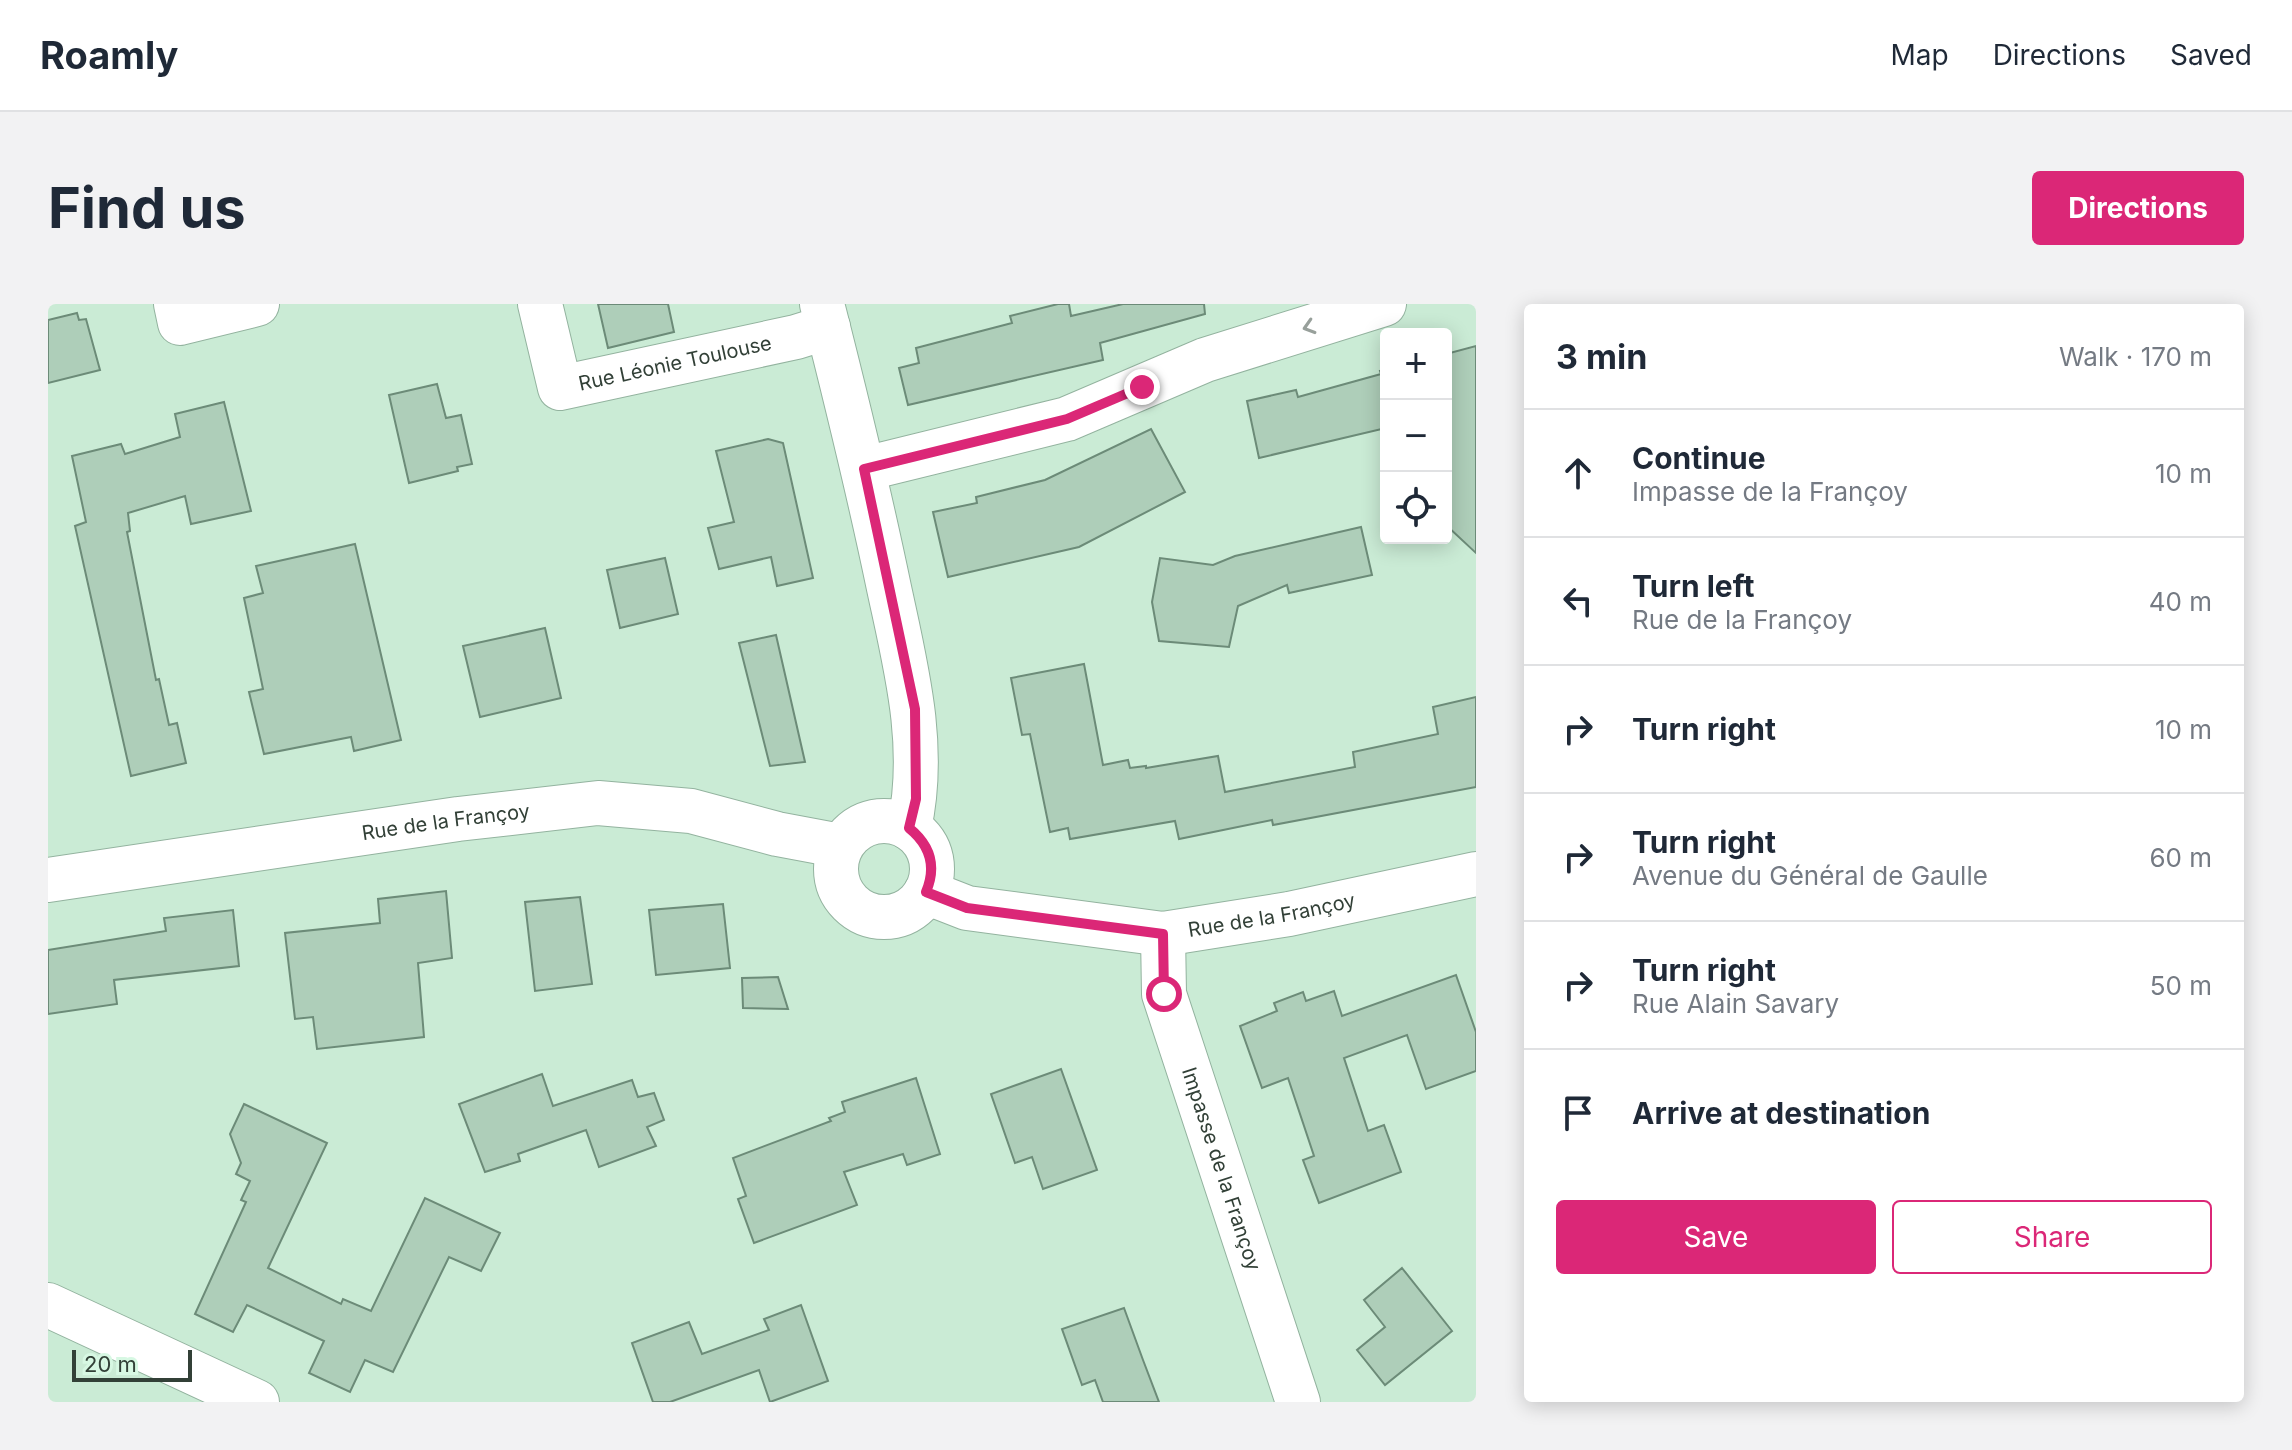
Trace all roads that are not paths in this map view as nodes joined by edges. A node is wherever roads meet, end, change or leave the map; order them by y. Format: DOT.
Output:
graph roads {
  1 [pos="176,304"];
  2 [pos="257,304"];
  3 [pos="540,304"];
  4 [pos="1384,304"];
  5 [pos="825,316"];
  6 [pos="864,469"];
  7 [pos="909,828"];
  8 [pos="841,846"];
  9 [pos="1476,874"];
  10 [pos="48,880"];
  11 [pos="926,892"];
  12 [pos="1163,934"];
  13 [pos="48,1305"];
  14 [pos="257,1402"];
  15 [pos="1298,1402"];
  1 -- 2 [label="street"];
  3 -- 5 [label="street, Rue Léonie Toulouse"];
  4 -- 6 [label="street, one-way"];
  5 -- 6 [label="street"];
  6 -- 7 [label="street"];
  7 -- 8 [label="street"];
  7 -- 11 [label="street"];
  8 -- 10 [label="street, Rue de la Françoy"];
  8 -- 11 [label="street"];
  9 -- 12 [label="street, Rue de la Françoy"];
  11 -- 12 [label="street, Rue de la Françoy"];
  12 -- 15 [label="street, Impasse de la Françoy"];
  13 -- 14 [label="street"];
}
